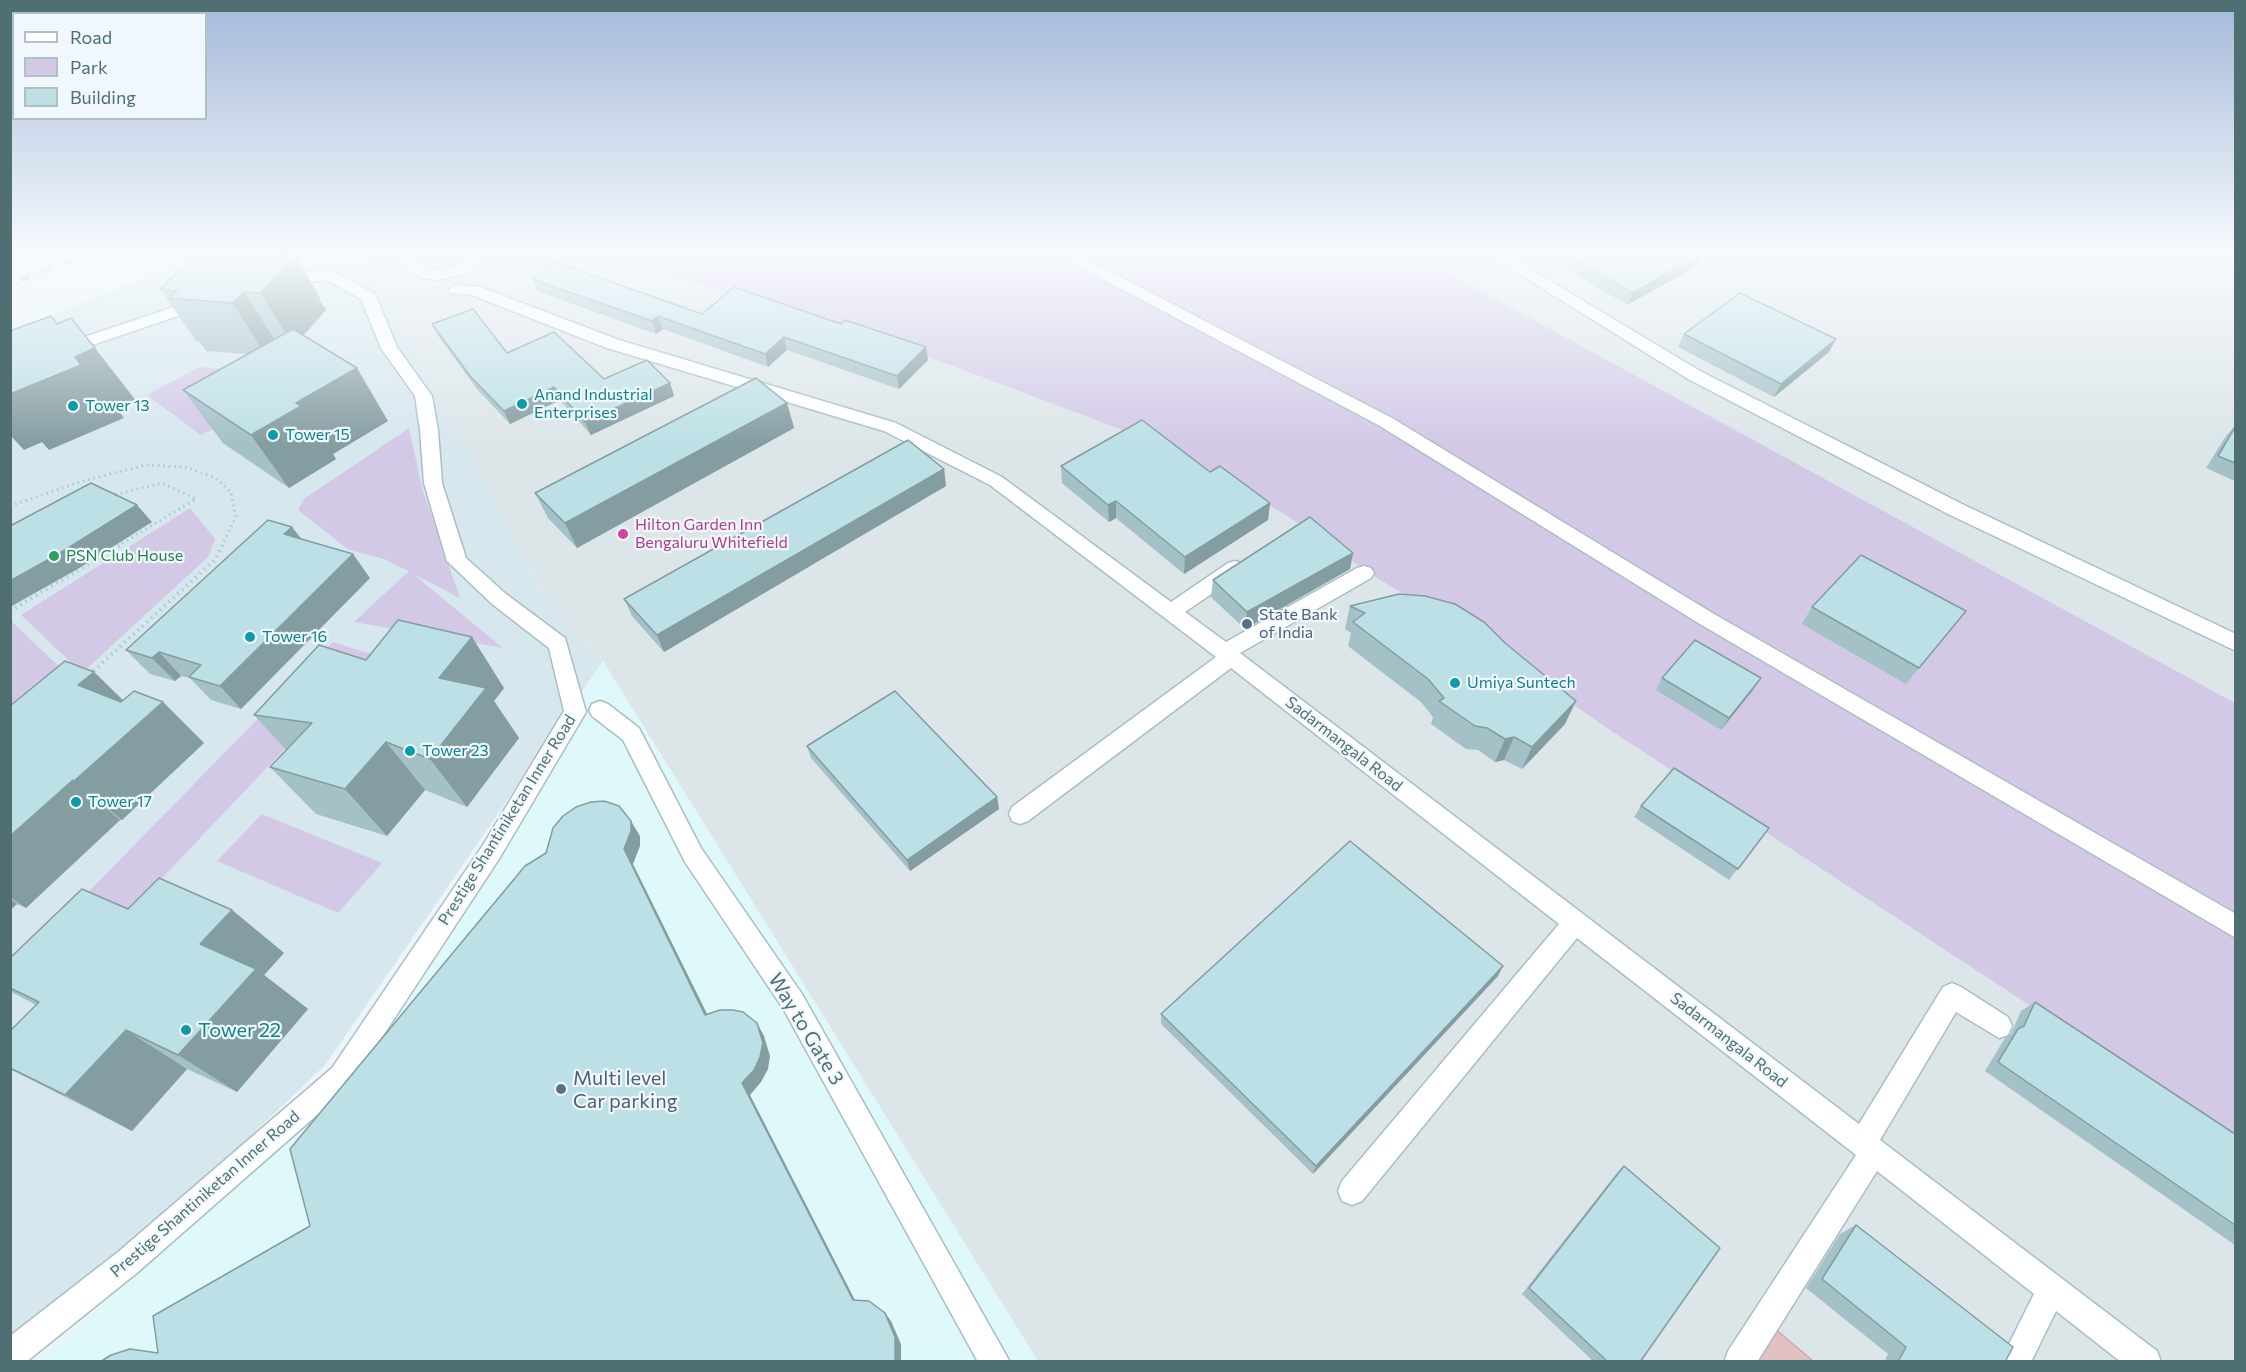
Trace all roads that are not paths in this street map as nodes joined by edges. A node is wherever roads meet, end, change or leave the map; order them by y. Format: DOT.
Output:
graph roads {
  1 [pos="163,316"];
  2 [pos="376,316"];
  3 [pos="541,316"];
  4 [pos="1182,316"];
  5 [pos="1597,316"];
  6 [pos="10,368"];
  7 [pos="1250,558"];
  8 [pos="1364,573"];
  9 [pos="1171,612"];
  10 [pos="2235,643"];
  11 [pos="1228,654"];
  12 [pos="600,710"];
  13 [pos="1020,814"];
  14 [pos="1575,922"];
  15 [pos="2235,927"];
  16 [pos="2000,1026"];
  17 [pos="1868,1147"];
  18 [pos="1352,1191"];
  19 [pos="2052,1289"];
  20 [pos="10,1355"];
  21 [pos="995,1362"];
  22 [pos="1738,1362"];
  23 [pos="2015,1362"];
  24 [pos="2146,1362"];
  1 -- 6 [label="street"];
  2 -- 20 [label="street, Prestige Shantiniketan Inner Road"];
  3 -- 9 [label="street, Sadarmangala Road"];
  4 -- 15 [label="street"];
  5 -- 10 [label="street"];
  7 -- 9 [label="street"];
  8 -- 11 [label="street"];
  9 -- 11 [label="street, Sadarmangala Road"];
  11 -- 13 [label="street"];
  11 -- 14 [label="street, Sadarmangala Road"];
  12 -- 21 [label="street, Way to Gate 3"];
  14 -- 17 [label="street, Sadarmangala Road"];
  14 -- 18 [label="street"];
  16 -- 17 [label="street"];
  17 -- 19 [label="street, Sadarmangala Road"];
  17 -- 22 [label="street"];
  19 -- 23 [label="street"];
  19 -- 24 [label="street, Sadarmangala Road"];
}
